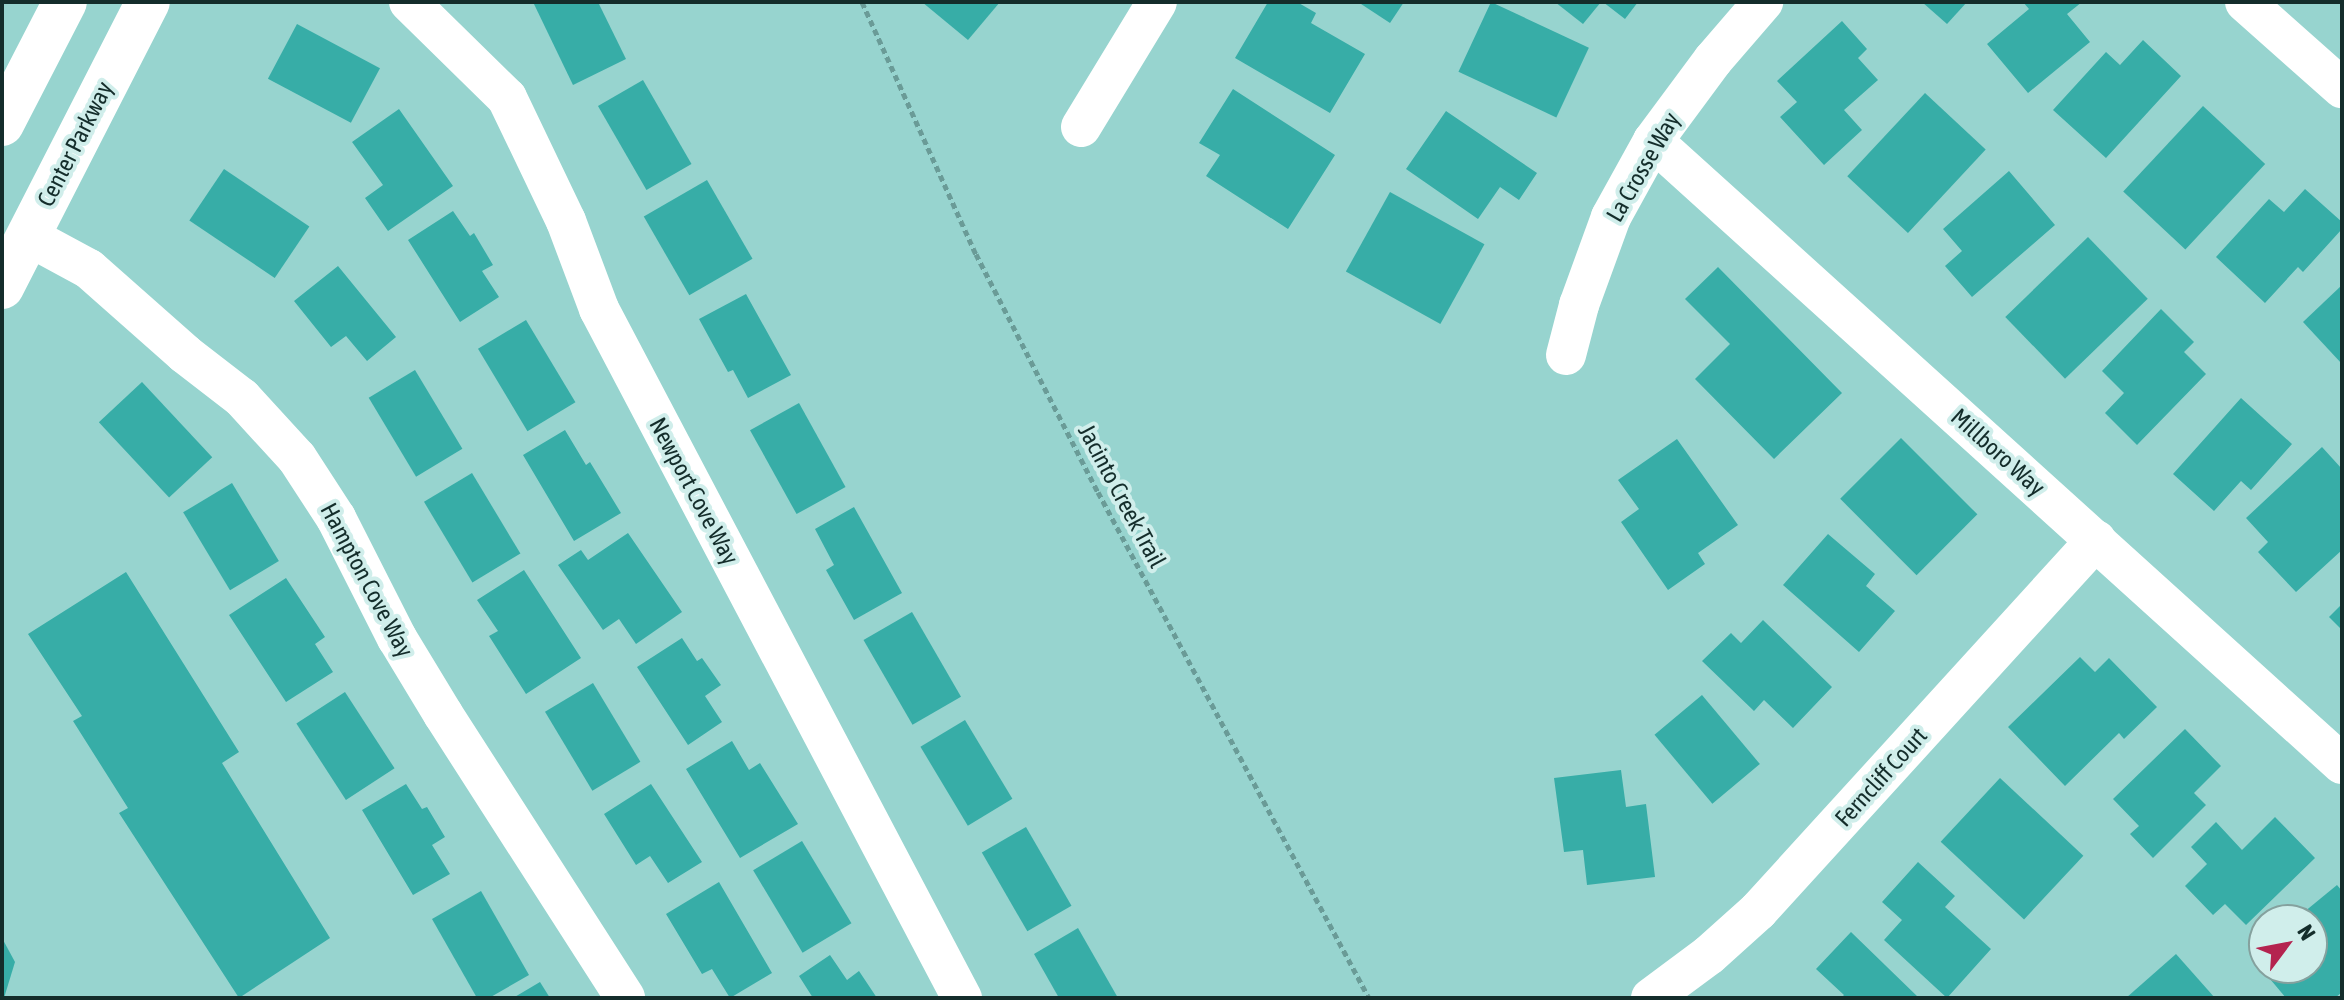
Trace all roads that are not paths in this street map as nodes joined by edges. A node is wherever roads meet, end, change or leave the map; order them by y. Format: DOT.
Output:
graph roads {
  1 [pos="65,2"];
  2 [pos="148,2"];
  3 [pos="409,2"];
  4 [pos="1157,2"];
  5 [pos="1763,2"];
  6 [pos="2245,2"];
  7 [pos="2342,88"];
  8 [pos="2,124"];
  9 [pos="1081,127"];
  10 [pos="1653,141"];
  11 [pos="28,236"];
  12 [pos="2,287"];
  13 [pos="1566,355"];
  14 [pos="2096,540"];
  15 [pos="2342,764"];
  16 [pos="625,998"];
  17 [pos="962,998"];
  18 [pos="1651,998"];
  1 -- 8 [label="main road"];
  2 -- 11 [label="main road, Center Parkway"];
  3 -- 17 [label="street, Newport Cove Way"];
  4 -- 9 [label="street"];
  5 -- 10 [label="street, La Crosse Way"];
  6 -- 7 [label="street"];
  10 -- 13 [label="street, La Crosse Way"];
  10 -- 14 [label="street, Millboro Way"];
  11 -- 12 [label="main road, Center Parkway"];
  11 -- 16 [label="street, Hampton Cove Way"];
  14 -- 15 [label="street, Millboro Way"];
  14 -- 18 [label="street, Ferncliff Court"];
}
